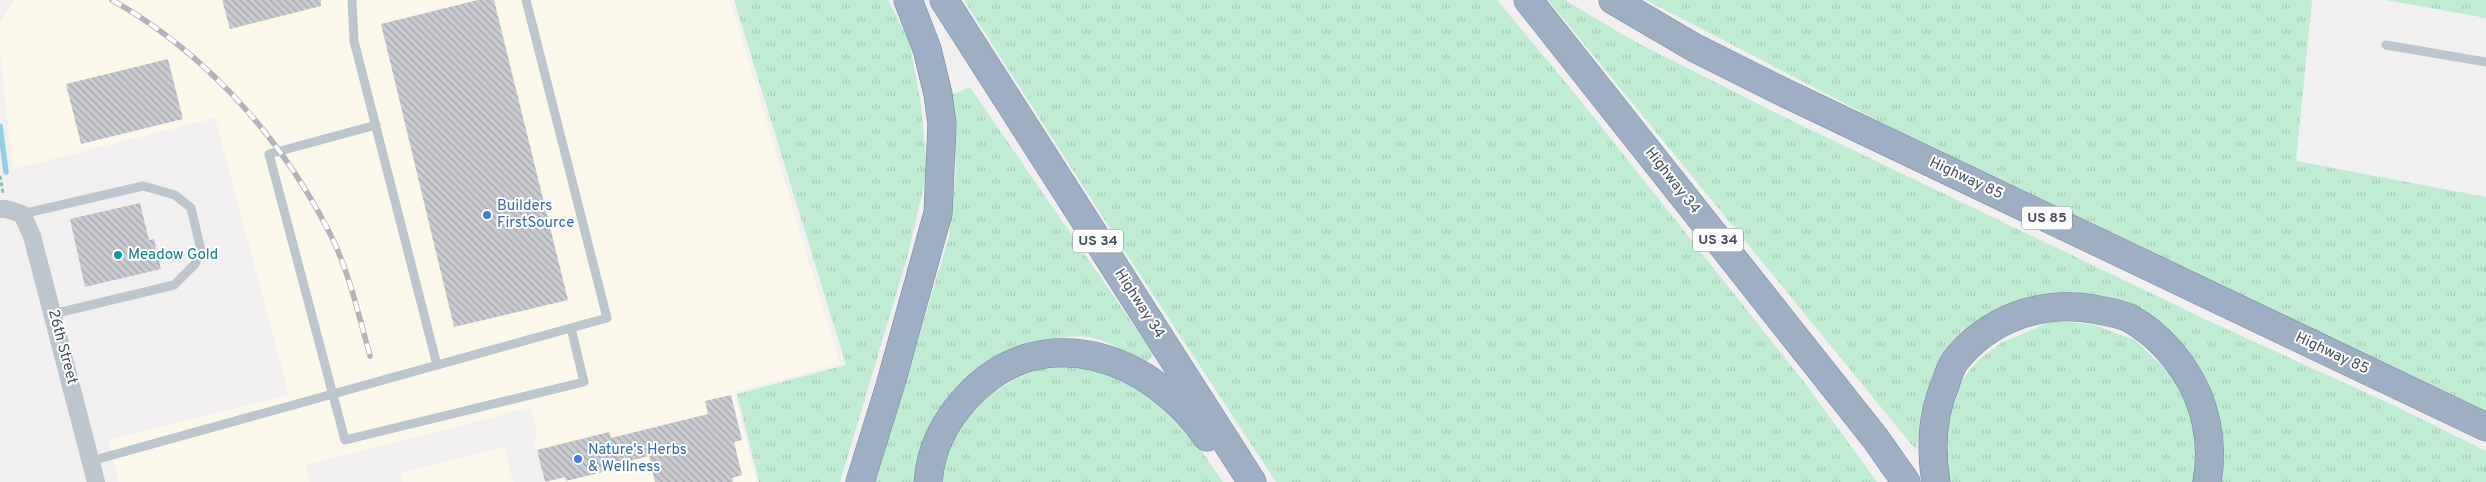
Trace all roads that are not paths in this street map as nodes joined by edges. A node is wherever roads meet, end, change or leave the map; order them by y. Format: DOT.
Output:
graph roads {
  1 [pos="352,0"];
  2 [pos="526,0"];
  3 [pos="908,0"];
  4 [pos="944,0"];
  5 [pos="1528,0"];
  6 [pos="1613,0"];
  7 [pos="2386,45"];
  8 [pos="2486,62"];
  9 [pos="376,125"];
  10 [pos="0,210"];
  11 [pos="22,214"];
  12 [pos="53,314"];
  13 [pos="571,328"];
  14 [pos="437,365"];
  15 [pos="333,394"];
  16 [pos="2486,427"];
  17 [pos="91,461"];
  18 [pos="96,482"];
  19 [pos="860,482"];
  20 [pos="928,482"];
  21 [pos="1238,482"];
  22 [pos="1252,482"];
  23 [pos="1906,482"];
  24 [pos="1936,482"];
  25 [pos="2207,482"];
  1 -- 9 [label="lane"];
  2 -- 13 [label="lane"];
  3 -- 19 [label="highway"];
  4 -- 22 [label="highway, Highway 34 / US 34"];
  5 -- 23 [label="highway, Highway 34 / US 34"];
  6 -- 16 [label="highway, Highway 85 / US 85"];
  7 -- 8 [label="lane"];
  9 -- 14 [label="lane"];
  9 -- 15 [label="lane"];
  10 -- 11 [label="street"];
  11 -- 12 [label="street, 26th Street"];
  11 -- 12 [label="lane"];
  12 -- 17 [label="street, 26th Street"];
  13 -- 14 [label="lane"];
  13 -- 15 [label="lane"];
  14 -- 15 [label="lane"];
  15 -- 17 [label="lane"];
  17 -- 18 [label="street, 26th Street"];
  20 -- 21 [label="highway"];
  24 -- 25 [label="highway"];
}
